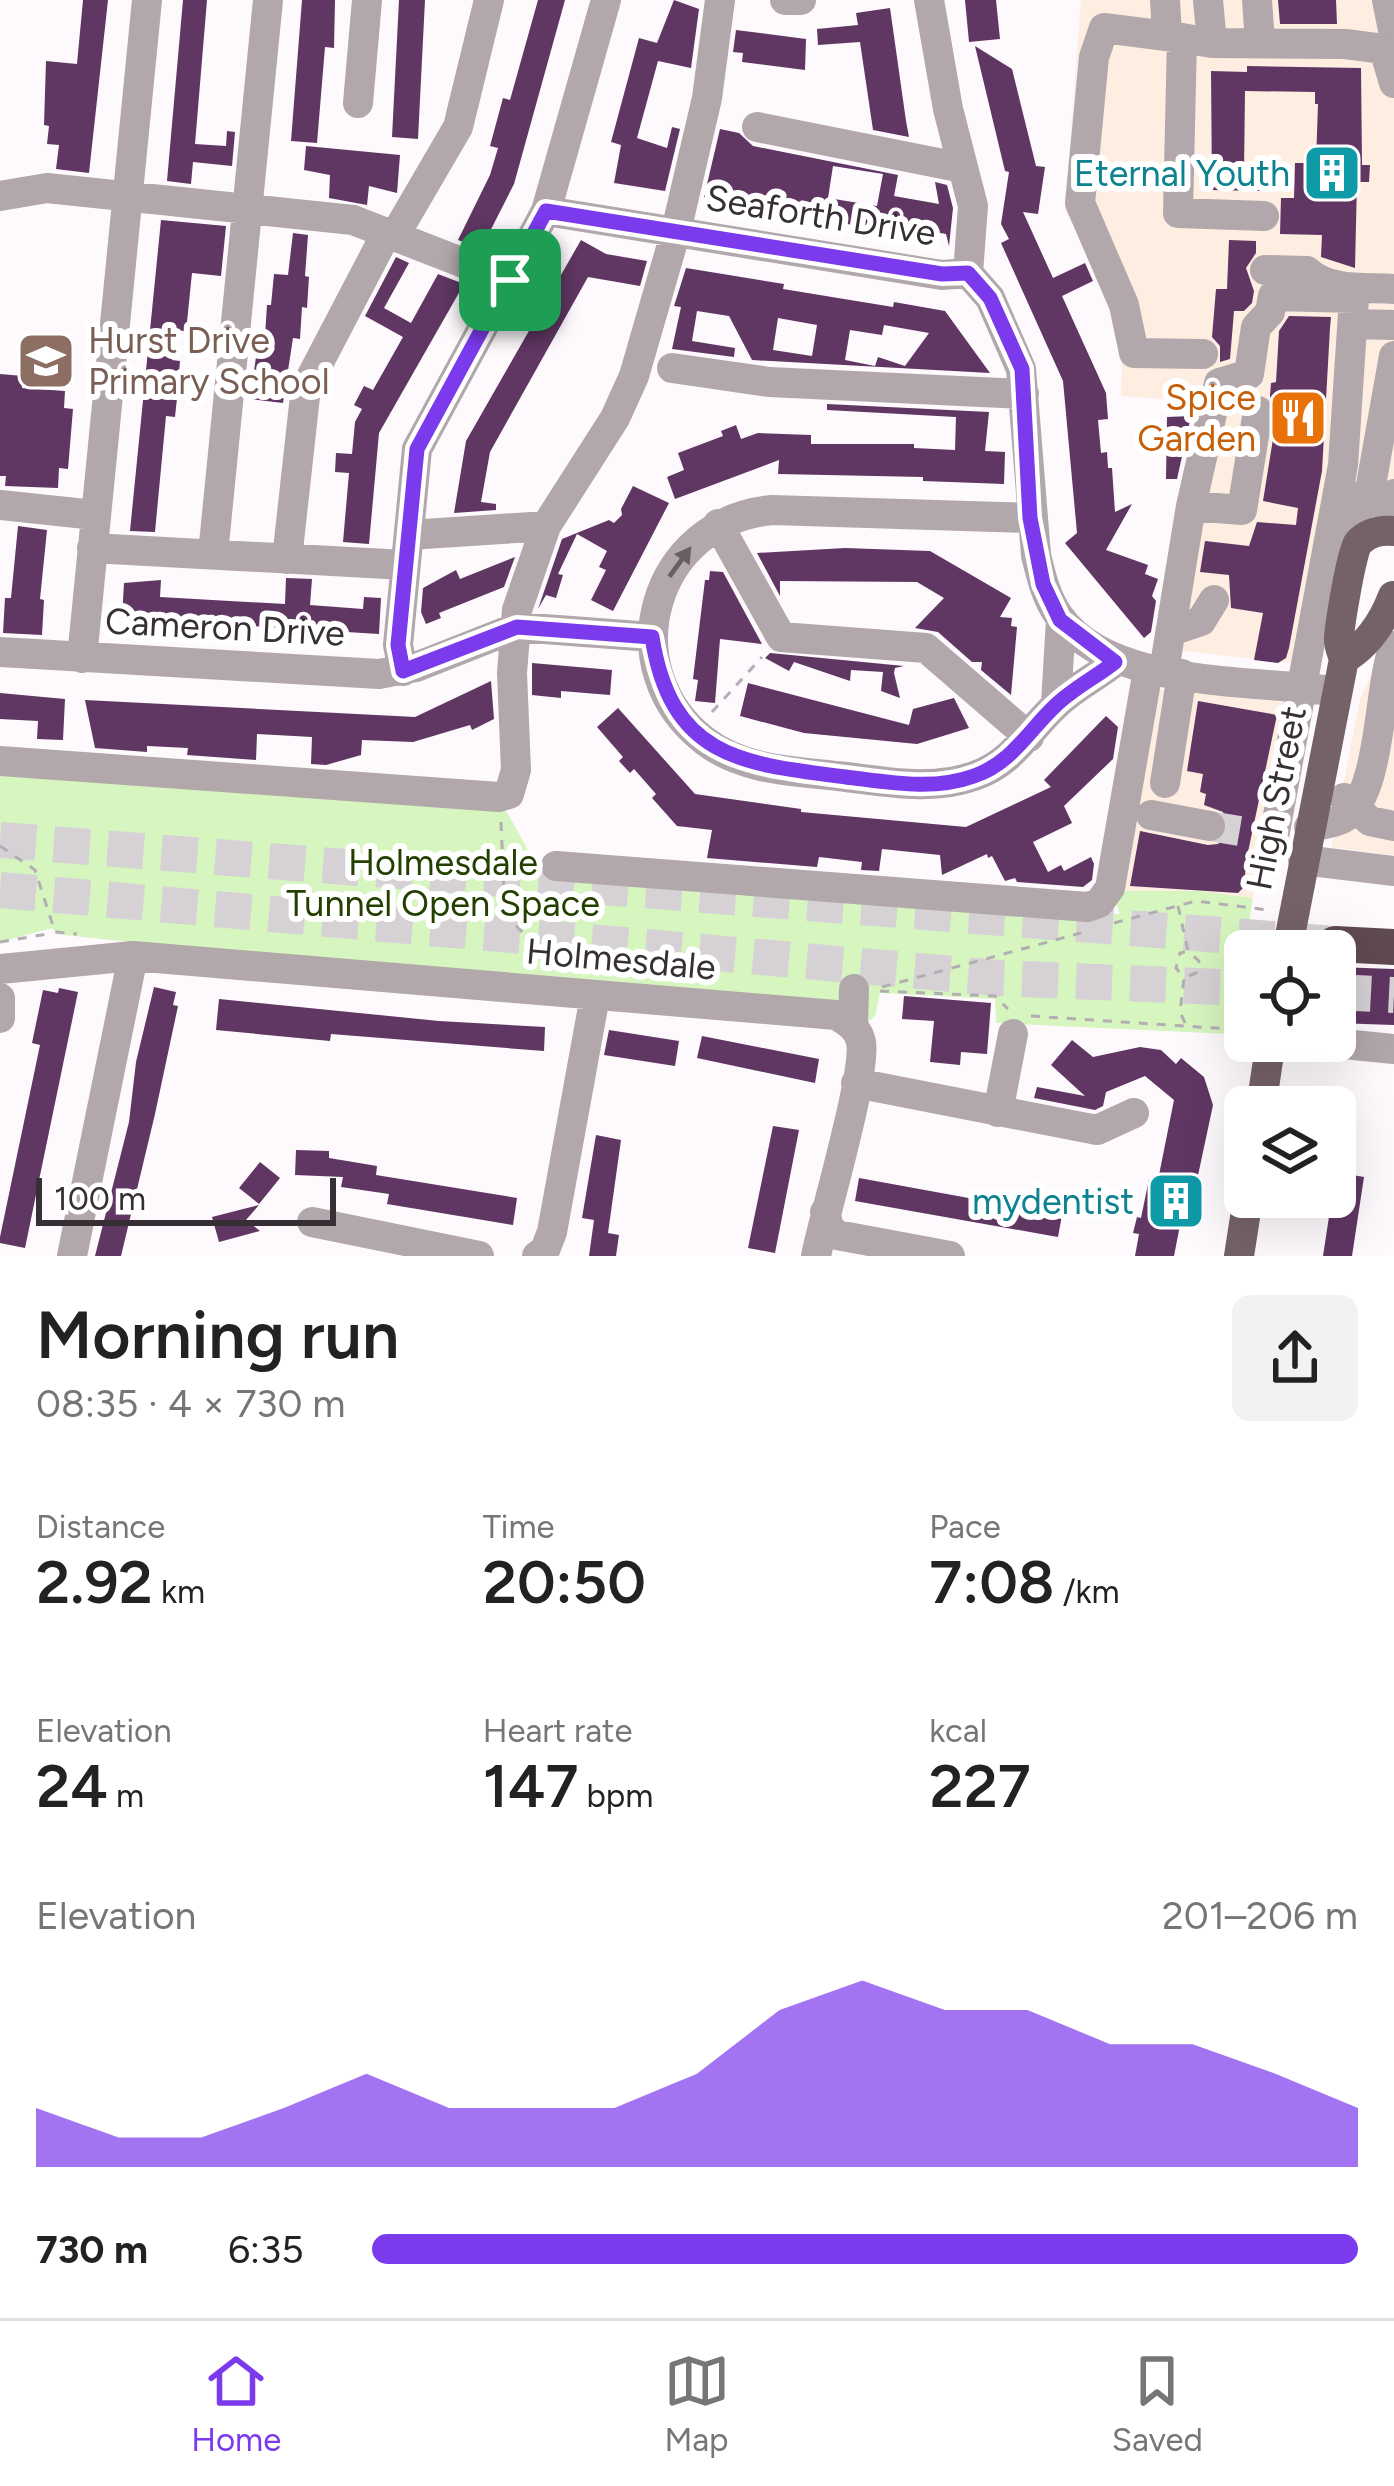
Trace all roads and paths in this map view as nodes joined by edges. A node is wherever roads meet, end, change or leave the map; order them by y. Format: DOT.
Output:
graph roads {
  1 [pos="147,0"];
  2 [pos="268,0"];
  3 [pos="367,0"];
  4 [pos="489,0"];
  5 [pos="606,0"];
  6 [pos="720,0"];
  7 [pos="785,0"];
  8 [pos="801,0"];
  9 [pos="928,0"];
  10 [pos="1165,0"];
  11 [pos="1208,0"];
  12 [pos="1257,0"];
  13 [pos="1388,0"];
  14 [pos="1119,14"];
  15 [pos="1187,39"];
  16 [pos="1391,40"];
  17 [pos="1259,43"];
  18 [pos="1394,83"];
  19 [pos="358,103"];
  20 [pos="757,127"];
  21 [pos="964,168"];
  22 [pos="0,196"];
  23 [pos="128,196"];
  24 [pos="247,208"];
  25 [pos="546,211"];
  26 [pos="1264,216"];
  27 [pos="676,231"];
  28 [pos="391,233"];
  29 [pos="1265,270"];
  30 [pos="968,273"];
  31 [pos="510,280"];
  32 [pos="1394,289"];
  33 [pos="1352,324"];
  34 [pos="1394,325"];
  35 [pos="1203,354"];
  36 [pos="1394,356"];
  37 [pos="1394,367"];
  38 [pos="672,368"];
  39 [pos="1024,394"];
  40 [pos="1305,405"];
  41 [pos="1266,408"];
  42 [pos="0,505"];
  43 [pos="1191,506"];
  44 [pos="1388,510"];
  45 [pos="95,515"];
  46 [pos="1030,518"];
  47 [pos="718,524"];
  48 [pos="547,526"];
  49 [pos="92,548"];
  50 [pos="407,550"];
  51 [pos="213,554"];
  52 [pos="287,559"];
  53 [pos="1351,565"];
  54 [pos="1394,595"];
  55 [pos="1214,600"];
  56 [pos="1060,620"];
  57 [pos="517,627"];
  58 [pos="1171,632"];
  59 [pos="652,637"];
  60 [pos="781,637"];
  61 [pos="1394,646"];
  62 [pos="0,652"];
  63 [pos="82,658"];
  64 [pos="1344,659"];
  65 [pos="1115,662"];
  66 [pos="403,671"];
  67 [pos="1165,672"];
  68 [pos="1320,689"];
  69 [pos="1057,704"];
  70 [pos="694,731"];
  71 [pos="1029,737"];
  72 [pos="0,761"];
  73 [pos="1165,783"];
  74 [pos="1317,785"];
  75 [pos="1357,806"];
  76 [pos="1151,815"];
  77 [pos="500,818"];
  78 [pos="1210,826"];
  79 [pos="1394,826"];
  80 [pos="1306,843"];
  81 [pos="0,846"];
  82 [pos="556,866"];
  83 [pos="1394,871"];
  84 [pos="1178,905"];
  85 [pos="1293,917"];
  86 [pos="1111,924"];
  87 [pos="1291,930"];
  88 [pos="1088,931"];
  89 [pos="55,932"];
  90 [pos="79,934"];
  91 [pos="0,942"];
  92 [pos="1356,945"];
  93 [pos="1394,947"];
  94 [pos="1188,951"];
  95 [pos="133,956"];
  96 [pos="0,969"];
  97 [pos="544,973"];
  98 [pos="1184,978"];
  99 [pos="854,989"];
  100 [pos="595,996"];
  101 [pos="0,998"];
  102 [pos="0,1018"];
  103 [pos="853,1025"];
  104 [pos="1185,1025"];
  105 [pos="1224,1028"];
  106 [pos="1013,1034"];
  107 [pos="1356,1045"];
  108 [pos="1394,1049"];
  109 [pos="856,1083"];
  110 [pos="998,1112"];
  111 [pos="1134,1113"];
  112 [pos="825,1212"];
  113 [pos="1247,1218"];
  114 [pos="312,1222"];
  115 [pos="72,1256"];
  116 [pos="479,1256"];
  117 [pos="538,1256"];
  118 [pos="816,1256"];
  119 [pos="950,1256"];
  120 [pos="1239,1256"];
  1 -- 23 [label="street"];
  2 -- 24 [label="street"];
  3 -- 19 [label="street"];
  4 -- 28 [label="street"];
  5 -- 25 [label="street"];
  6 -- 27 [label="street"];
  7 -- 8 [label="street"];
  9 -- 21 [label="street"];
  10 -- 15 [label="street"];
  11 -- 15 [label="street"];
  12 -- 17 [label="street"];
  13 -- 16 [label="street"];
  14 -- 15 [label="street"];
  14 -- 35 [label="street"];
  15 -- 17 [label="street"];
  15 -- 26 [label="street"];
  16 -- 17 [label="street"];
  16 -- 18 [label="street"];
  20 -- 21 [label="street"];
  21 -- 30 [label="street"];
  22 -- 23 [label="street"];
  23 -- 24 [label="street"];
  23 -- 45 [label="street"];
  24 -- 28 [label="street"];
  24 -- 51 [label="street"];
  25 -- 27 [label="street, Seaforth Drive"];
  25 -- 31 [label="street"];
  27 -- 30 [label="street, Seaforth Drive"];
  27 -- 48 [label="street"];
  28 -- 31 [label="street"];
  28 -- 52 [label="street"];
  29 -- 32 [label="street"];
  30 -- 39 [label="street, Seaforth Drive"];
  31 -- 50 [label="street"];
  33 -- 34 [label="street"];
  33 -- 43 [label="street"];
  33 -- 68 [label="street"];
  36 -- 37 [label="street, High Street"];
  37 -- 44 [label="street, High Street"];
  38 -- 39 [label="street"];
  39 -- 46 [label="street, Seaforth Drive"];
  40 -- 41 [label="path"];
  41 -- 43 [label="street"];
  42 -- 45 [label="street"];
  43 -- 58 [label="street"];
  44 -- 53 [label="main road"];
  44 -- 53 [label="street, High Street"];
  45 -- 49 [label="street"];
  46 -- 47 [label="street"];
  46 -- 56 [label="street, Seaforth Drive"];
  59 -- 47 [label="street, one-way"];
  47 -- 60 [label="street"];
  48 -- 50 [label="street"];
  48 -- 57 [label="street"];
  49 -- 51 [label="street"];
  49 -- 63 [label="street"];
  50 -- 52 [label="street"];
  50 -- 66 [label="street"];
  51 -- 52 [label="street"];
  53 -- 54 [label="main road"];
  53 -- 64 [label="main road, High Street"];
  54 -- 64 [label="main road, High Street"];
  55 -- 58 [label="street"];
  56 -- 65 [label="street"];
  56 -- 69 [label="street"];
  57 -- 59 [label="street, Cameron Drive"];
  57 -- 66 [label="street, Cameron Drive"];
  57 -- 72 [label="street"];
  58 -- 67 [label="street"];
  59 -- 70 [label="street"];
  60 -- 70 [label="path"];
  60 -- 71 [label="street"];
  61 -- 75 [label="street"];
  62 -- 63 [label="street, Cameron Drive"];
  63 -- 66 [label="street, Cameron Drive"];
  64 -- 68 [label="main road, High Street"];
  65 -- 67 [label="street"];
  65 -- 69 [label="street"];
  67 -- 68 [label="street"];
  67 -- 73 [label="street"];
  67 -- 82 [label="street"];
  68 -- 74 [label="main road, High Street"];
  68 -- 80 [label="street"];
  69 -- 71 [label="street"];
  70 -- 71 [label="street"];
  74 -- 75 [label="street"];
  74 -- 80 [label="main road, High Street"];
  75 -- 79 [label="street"];
  75 -- 80 [label="street"];
  76 -- 78 [label="street"];
  77 -- 97 [label="path"];
  80 -- 83 [label="street"];
  80 -- 85 [label="main road, High Street"];
  81 -- 89 [label="path"];
  84 -- 85 [label="path"];
  84 -- 86 [label="path"];
  84 -- 94 [label="path"];
  85 -- 87 [label="main road, High Street"];
  88 -- 104 [label="path"];
  89 -- 90 [label="path"];
  89 -- 91 [label="path"];
  92 -- 93 [label="highway"];
  94 -- 98 [label="path"];
  94 -- 98 [label="path"];
  95 -- 96 [label="street, Holmesdale"];
  95 -- 100 [label="street, Holmesdale"];
  95 -- 115 [label="street"];
  98 -- 104 [label="path"];
  99 -- 103 [label="street"];
  100 -- 103 [label="street, Holmesdale"];
  100 -- 117 [label="street"];
  101 -- 102 [label="street"];
  103 -- 109 [label="street"];
  104 -- 105 [label="path"];
  106 -- 110 [label="street"];
  107 -- 108 [label="street"];
  109 -- 110 [label="street"];
  109 -- 112 [label="street"];
  110 -- 111 [label="street"];
  112 -- 118 [label="street"];
  112 -- 119 [label="street"];
  113 -- 120 [label="main road"];
  114 -- 116 [label="street"];
}
